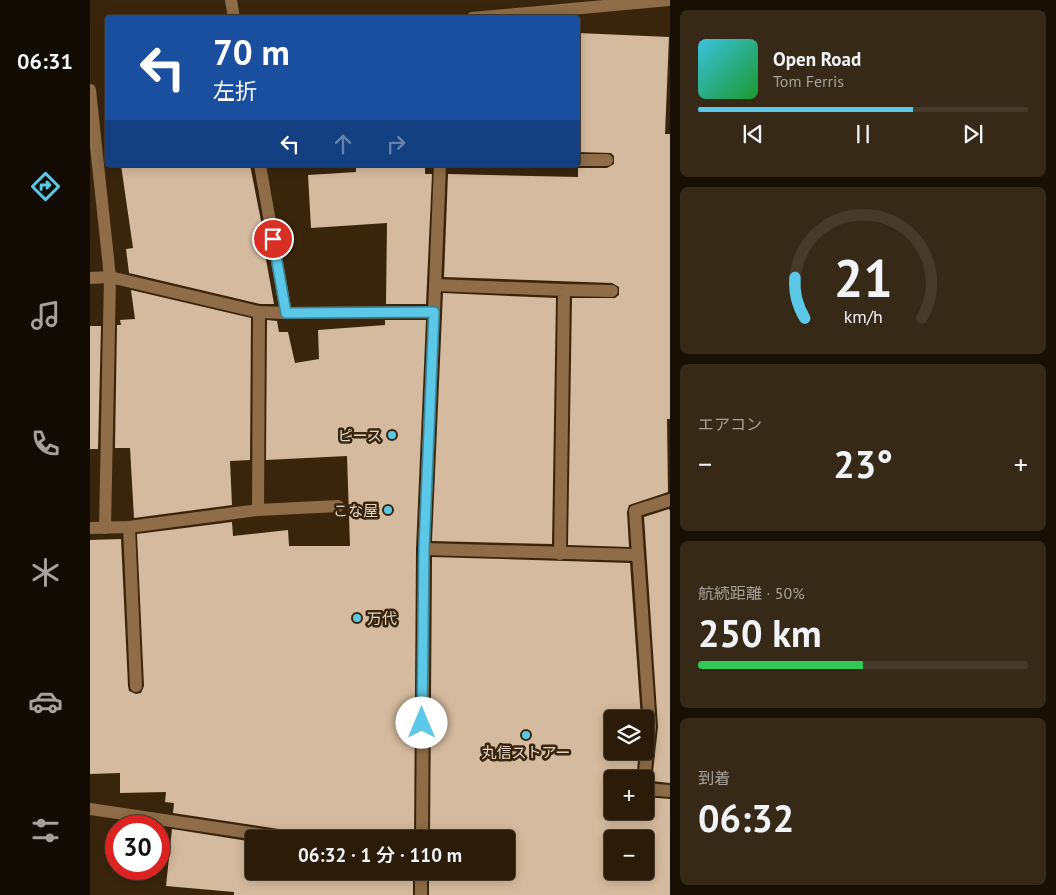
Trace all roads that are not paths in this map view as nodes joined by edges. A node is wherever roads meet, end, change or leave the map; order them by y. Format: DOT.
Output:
graph roads {
  1 [pos="231,0"];
  2 [pos="670,0"];
  3 [pos="234,15"];
  4 [pos="505,15"];
  5 [pos="90,90"];
  6 [pos="580,160"];
  7 [pos="607,160"];
  8 [pos="260,167"];
  9 [pos="440,167"];
  10 [pos="110,277"];
  11 [pos="90,278"];
  12 [pos="435,285"];
  13 [pos="564,290"];
  14 [pos="612,291"];
  15 [pos="259,312"];
  16 [pos="434,312"];
  17 [pos="286,313"];
  18 [pos="670,500"];
  19 [pos="338,506"];
  20 [pos="258,510"];
  21 [pos="129,527"];
  22 [pos="90,528"];
  23 [pos="105,528"];
  24 [pos="424,549"];
  25 [pos="560,554"];
  26 [pos="638,555"];
  27 [pos="136,686"];
  28 [pos="645,770"];
  29 [pos="654,790"];
  30 [pos="670,791"];
  31 [pos="90,809"];
  32 [pos="422,830"];
  33 [pos="245,832"];
  34 [pos="421,880"];
  35 [pos="421,895"];
  1 -- 3 [label="street"];
  2 -- 4 [label="street"];
  5 -- 10 [label="street"];
  6 -- 7 [label="street"];
  8 -- 17 [label="street"];
  9 -- 12 [label="street"];
  10 -- 11 [label="street"];
  10 -- 15 [label="street"];
  10 -- 23 [label="street"];
  12 -- 13 [label="street"];
  12 -- 16 [label="street"];
  13 -- 14 [label="street"];
  13 -- 25 [label="street"];
  15 -- 17 [label="street"];
  15 -- 20 [label="street"];
  16 -- 17 [label="street"];
  16 -- 24 [label="street"];
  18 -- 26 [label="street"];
  19 -- 20 [label="street"];
  20 -- 21 [label="street"];
  21 -- 23 [label="street"];
  21 -- 27 [label="street"];
  22 -- 23 [label="street"];
  24 -- 25 [label="street"];
  24 -- 32 [label="street"];
  25 -- 26 [label="street"];
  26 -- 28 [label="street"];
  29 -- 30 [label="street"];
  31 -- 33 [label="street"];
  34 -- 35 [label="street"];
}
